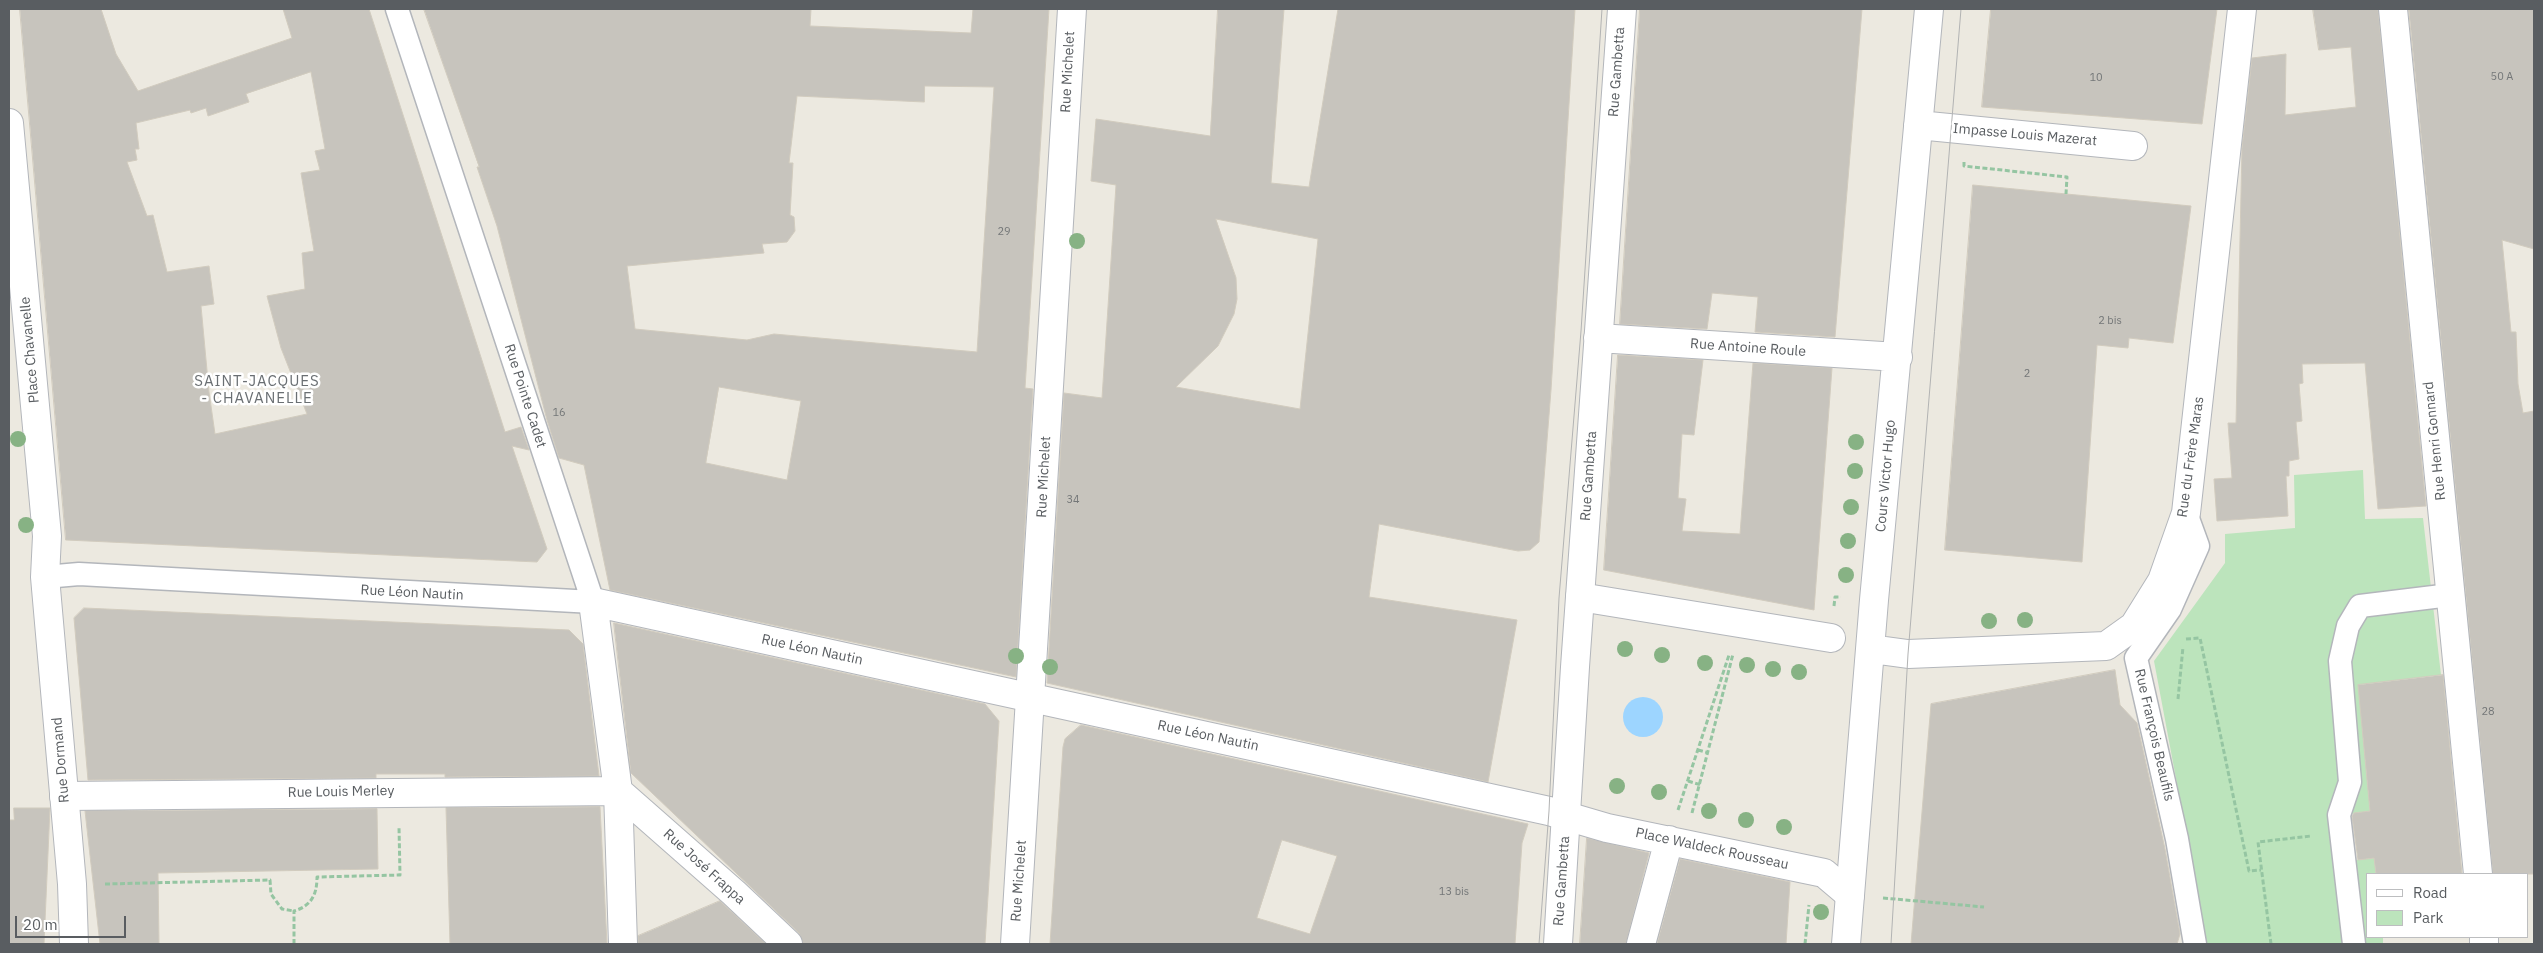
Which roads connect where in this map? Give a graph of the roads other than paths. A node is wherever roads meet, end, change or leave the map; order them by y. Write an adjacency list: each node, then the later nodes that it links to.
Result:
1 (397, 9): 16 (lane, Rue Pointe Cadet)
2 (1072, 9): 19 (street, Rue Michelet)
3 (1622, 9): 10 (street, Rue Gambetta)
4 (1929, 9): 8 (street, Cours Victor Hugo)
5 (2242, 9): 12 (street, Rue du Frère Maras)
6 (2393, 9): 14 (street, Rue Henri Gonnard)
7 (9, 123): 13 (street, Place Chavanelle)
8 (1918, 125): 9 (street, Impasse Louis Mazerat); 11 (street, Cours Victor Hugo)
9 (2132, 146)
10 (1598, 338): 11 (street, Rue Antoine Roule); 15 (street, Rue Gambetta)
11 (1898, 357): 18 (street, Cours Victor Hugo)
12 (2186, 513): 18 (street, Rue du Frère Maras); 33 (lane, Rue François Beaufils)
13 (45, 577): 16 (lane, Rue Léon Nautin); 21 (street, Rue Dormand)
14 (2450, 595): 24 (street, Rue Henri Gonnard); 34 (lane)
15 (1580, 597): 17 (street); 22 (street, Rue Gambetta)
16 (593, 602): 19 (street, Rue Léon Nautin); 20 (street, Rue Pointe Cadet)
17 (1831, 638)
18 (1870, 650): 25 (street, Cours Victor Hugo)
19 (1031, 697): 22 (street, Rue Léon Nautin); 29 (street, Rue Michelet)
20 (618, 791): 21 (street, Rue Louis Merley); 27 (street, Rue Pointe Cadet); 28 (street, Rue José Frappa)
21 (64, 796): 26 (street, Rue Dormand)
22 (1567, 817): 23 (street, Place Waldeck Rousseau); 30 (street, Rue Gambetta)
23 (1669, 840): 25 (street, Place Waldeck Rousseau); 31 (street)
24 (2478, 873)
25 (1850, 895): 32 (street, Cours Victor Hugo)
26 (74, 944)
27 (623, 944)
28 (788, 944)
29 (1015, 944)
30 (1558, 944)
31 (1640, 944)
32 (1846, 944)
33 (2195, 944)
34 (2354, 944)

